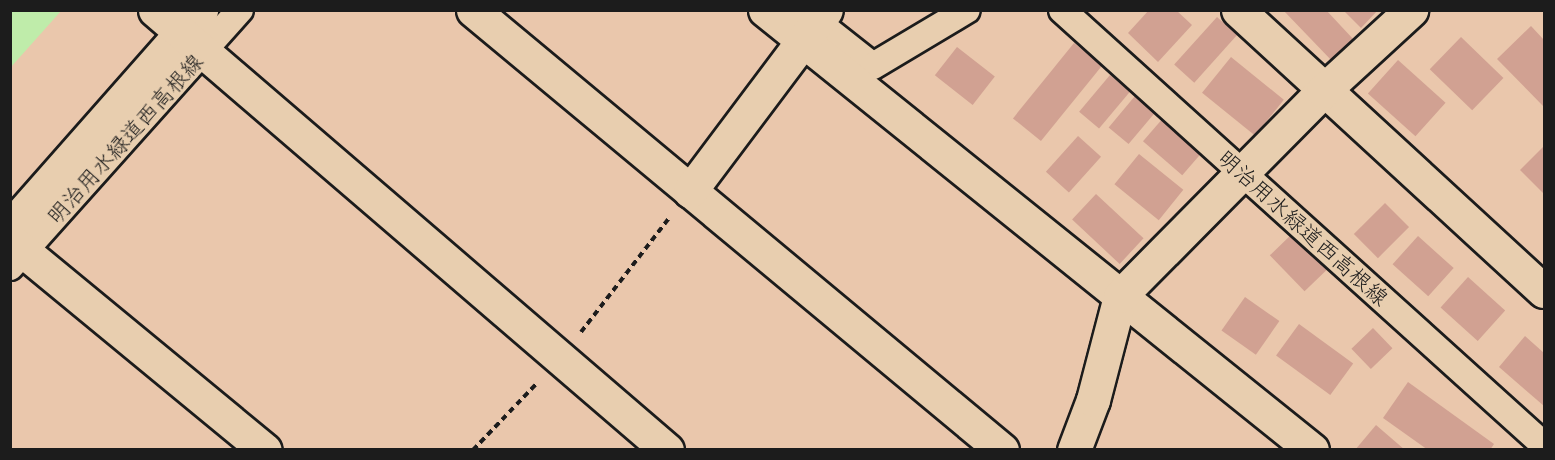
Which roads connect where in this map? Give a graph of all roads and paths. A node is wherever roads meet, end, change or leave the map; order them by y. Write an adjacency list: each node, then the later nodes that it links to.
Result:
1 (155, 10): 10 (street)
2 (240, 10): 10 (street, 明治用水緑道西高根線)
3 (473, 10): 13 (street)
4 (765, 10): 9 (street)
5 (967, 10): 9 (street)
6 (1062, 10): 12 (street, 明治用水緑道西高根線)
7 (1238, 10): 11 (street)
8 (1411, 10): 11 (street)
9 (812, 21): 13 (street); 16 (street)
10 (195, 32): 14 (street); 17 (street)
11 (1323, 91): 12 (street); 15 (street)
12 (1241, 173): 16 (street); 18 (street, 明治用水緑道西高根線)
13 (690, 190): 17 (path); 22 (street)
14 (14, 247): 19 (street)
15 (1545, 291)
16 (1120, 296): 23 (street); 24 (street)
17 (561, 359): 20 (path); 21 (street)
18 (1545, 445)
19 (265, 450)
20 (473, 450)
21 (667, 450)
22 (1002, 450)
23 (1074, 450)
24 (1312, 450)

